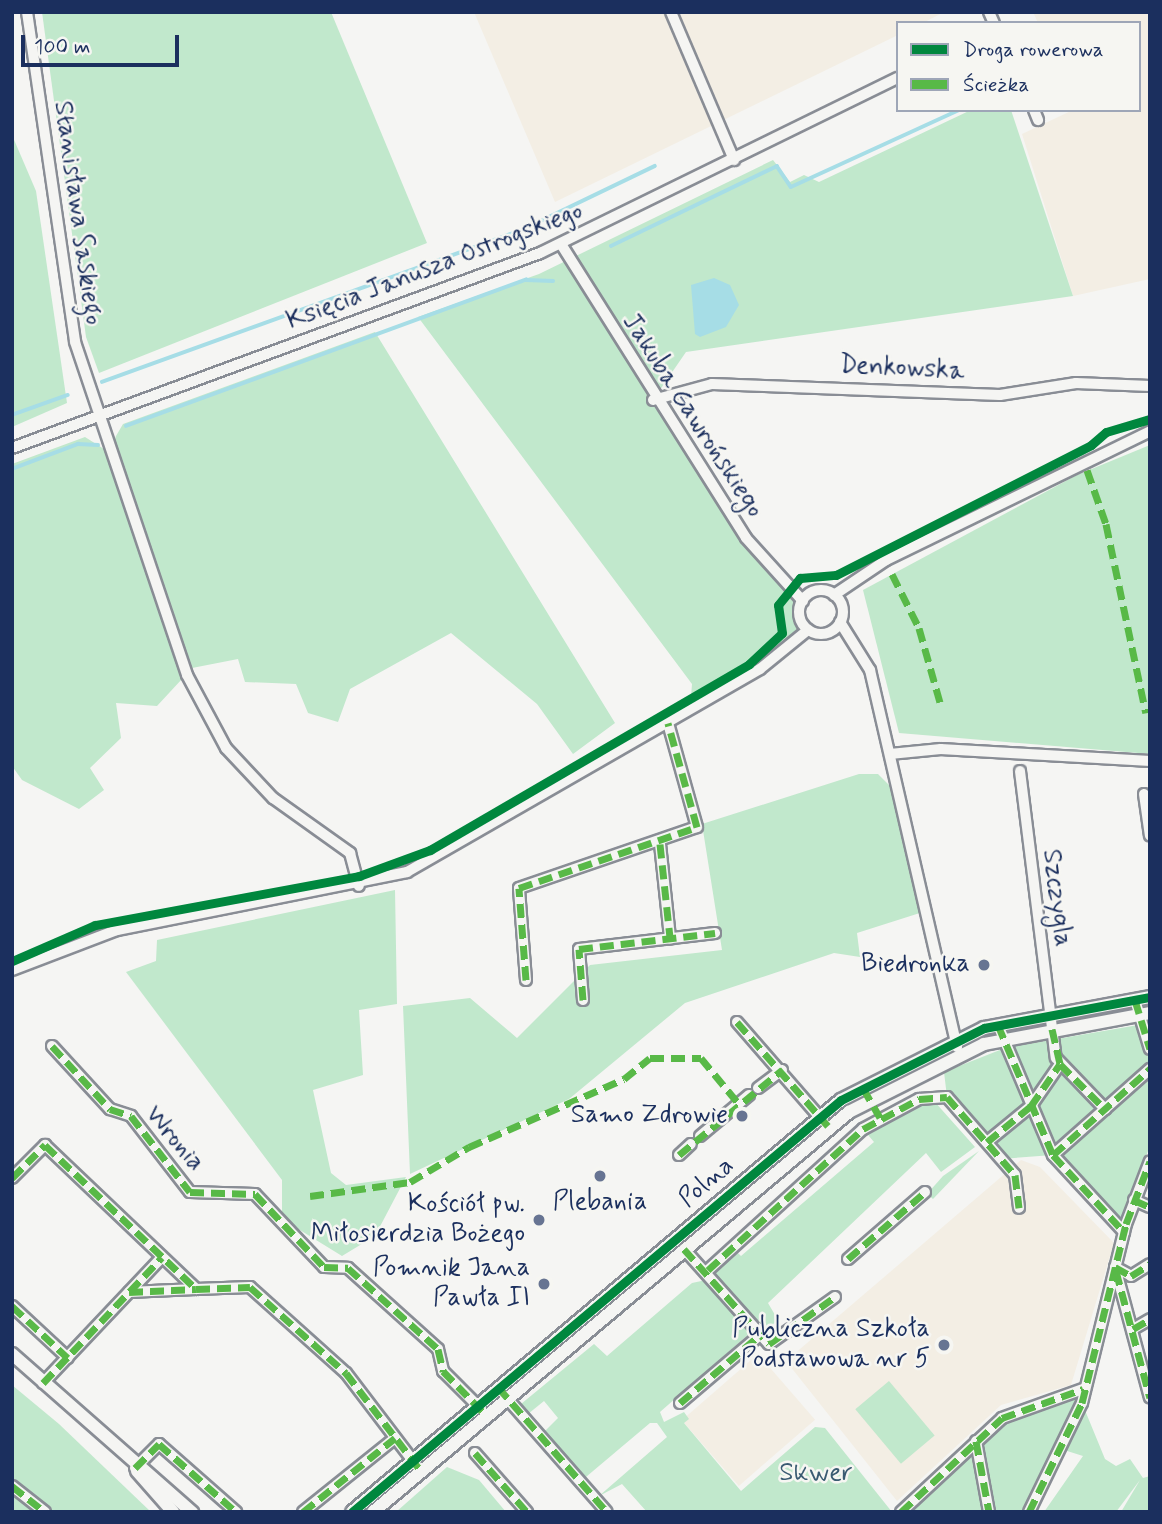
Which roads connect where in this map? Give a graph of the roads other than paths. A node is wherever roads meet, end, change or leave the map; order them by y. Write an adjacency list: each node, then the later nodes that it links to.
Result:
1 (27, 12): 8 (street, Stanisława Saskiego)
2 (671, 12): 4 (street)
3 (896, 79): 4 (street, Księcia Janusza Ostrogskiego)
4 (734, 160): 5 (street, Księcia Janusza Ostrogskiego)
5 (561, 244): 7 (street, Jakuba Gawrońskiego); 8 (street, Księcia Janusza Ostrogskiego)
6 (1150, 386): 7 (street, Denkowska)
7 (653, 400): 12 (street, Jakuba Gawrońskiego)
8 (100, 416): 10 (street, Księcia Janusza Ostrogskiego); 22 (street, Stanisława Saskiego)
9 (1150, 431): 11 (street)
10 (12, 448)
11 (834, 595): 12 (street); 13 (street)
12 (803, 601): 14 (street)
13 (840, 622): 14 (street); 16 (street)
14 (808, 630): 15 (street)
15 (668, 723): 21 (street); 22 (street)
16 (890, 754): 17 (street); 36 (street)
17 (1150, 761)
18 (1020, 771): 30 (street, Szczygla)
19 (1144, 794): 20 (street)
20 (1150, 836)
21 (660, 844): 24 (street); 26 (street)
22 (359, 886): 25 (street)
23 (715, 933): 24 (street)
24 (670, 938): 28 (street)
25 (12, 970)
26 (526, 980)
27 (1150, 997): 29 (street, Polna)
28 (583, 1000)
29 (1135, 1000): 30 (street, Polna); 31 (street)
30 (1050, 1013): 33 (street, Polna); 34 (street, Szczygla)
31 (1143, 1014): 34 (street, Polna); 38 (street)
32 (737, 1022): 43 (street)
33 (998, 1025): 35 (street); 36 (street, Polna)
34 (1052, 1029): 35 (street, Polna); 41 (street, Szczygla)
35 (1002, 1039): 39 (street, Polna); 49 (street)
36 (955, 1041): 39 (street); 40 (street, Polna)
37 (52, 1046): 87 (street, Wronia)
38 (1150, 1049)
39 (960, 1054): 44 (street, Polna)
40 (909, 1063): 44 (street); 46 (street, Polna)
41 (1060, 1064): 49 (street); 50 (street)
42 (1150, 1069): 50 (street)
43 (782, 1070): 45 (street); 51 (street)
44 (917, 1075): 48 (street, Polna)
45 (758, 1088)
46 (863, 1088): 48 (street); 51 (street, Polna)
47 (749, 1095): 54 (street)
48 (870, 1100): 52 (street); 53 (street, Polna)
49 (1031, 1106): 55 (street); 58 (street)
50 (1105, 1109): 58 (street)
51 (819, 1115): 53 (street); 82 (street, Polna)
52 (880, 1117): 55 (street); 71 (street)
53 (828, 1126): 66 (street, Polna)
54 (701, 1136)
55 (987, 1142): 64 (street)
56 (691, 1144): 57 (street)
57 (679, 1155)
58 (1053, 1155): 65 (street)
59 (1150, 1161): 62 (street)
60 (12, 1178): 67 (street)
61 (925, 1192): 68 (street)
62 (1134, 1200): 63 (street); 65 (street)
63 (1150, 1207)
64 (1018, 1208)
65 (1124, 1232): 70 (street)
66 (684, 1249): 71 (street); 84 (street, Polna)
67 (162, 1256): 72 (street); 73 (street)
68 (848, 1259)
69 (1150, 1264): 70 (street)
70 (1115, 1267): 77 (street); 83 (street)
71 (708, 1270): 78 (street)
72 (196, 1289): 73 (street); 88 (street)
73 (129, 1292): 80 (street)
74 (835, 1297): 78 (street)
75 (12, 1306): 80 (street)
76 (1150, 1319): 77 (street)
77 (1133, 1329): 85 (street)
78 (760, 1335): 86 (street)
79 (12, 1354): 81 (street)
80 (68, 1358): 81 (street)
81 (43, 1383): 92 (street)
82 (498, 1387): 84 (street); 87 (street, Polna)
83 (1083, 1389): 89 (street); 106 (street)
84 (507, 1398): 87 (street, Polna); 103 (street)
85 (1150, 1398)
86 (680, 1403)
87 (482, 1410): 91 (street, Polna); 93 (street, Polna)
88 (396, 1438): 91 (street); 99 (street)
89 (976, 1441): 104 (street); 105 (street)
90 (475, 1453): 102 (street)
91 (412, 1460): 93 (street); 100 (street, Polna)
92 (135, 1468): 96 (street); 97 (street); 98 (street)
93 (421, 1471): 101 (street, Polna)
94 (12, 1486): 95 (street)
95 (45, 1512)
96 (173, 1512)
97 (192, 1512)
98 (236, 1512)
99 (303, 1512)
100 (352, 1512)
101 (373, 1512)
102 (527, 1512)
103 (607, 1512)
104 (902, 1512)
105 (989, 1512)
106 (1028, 1512)

